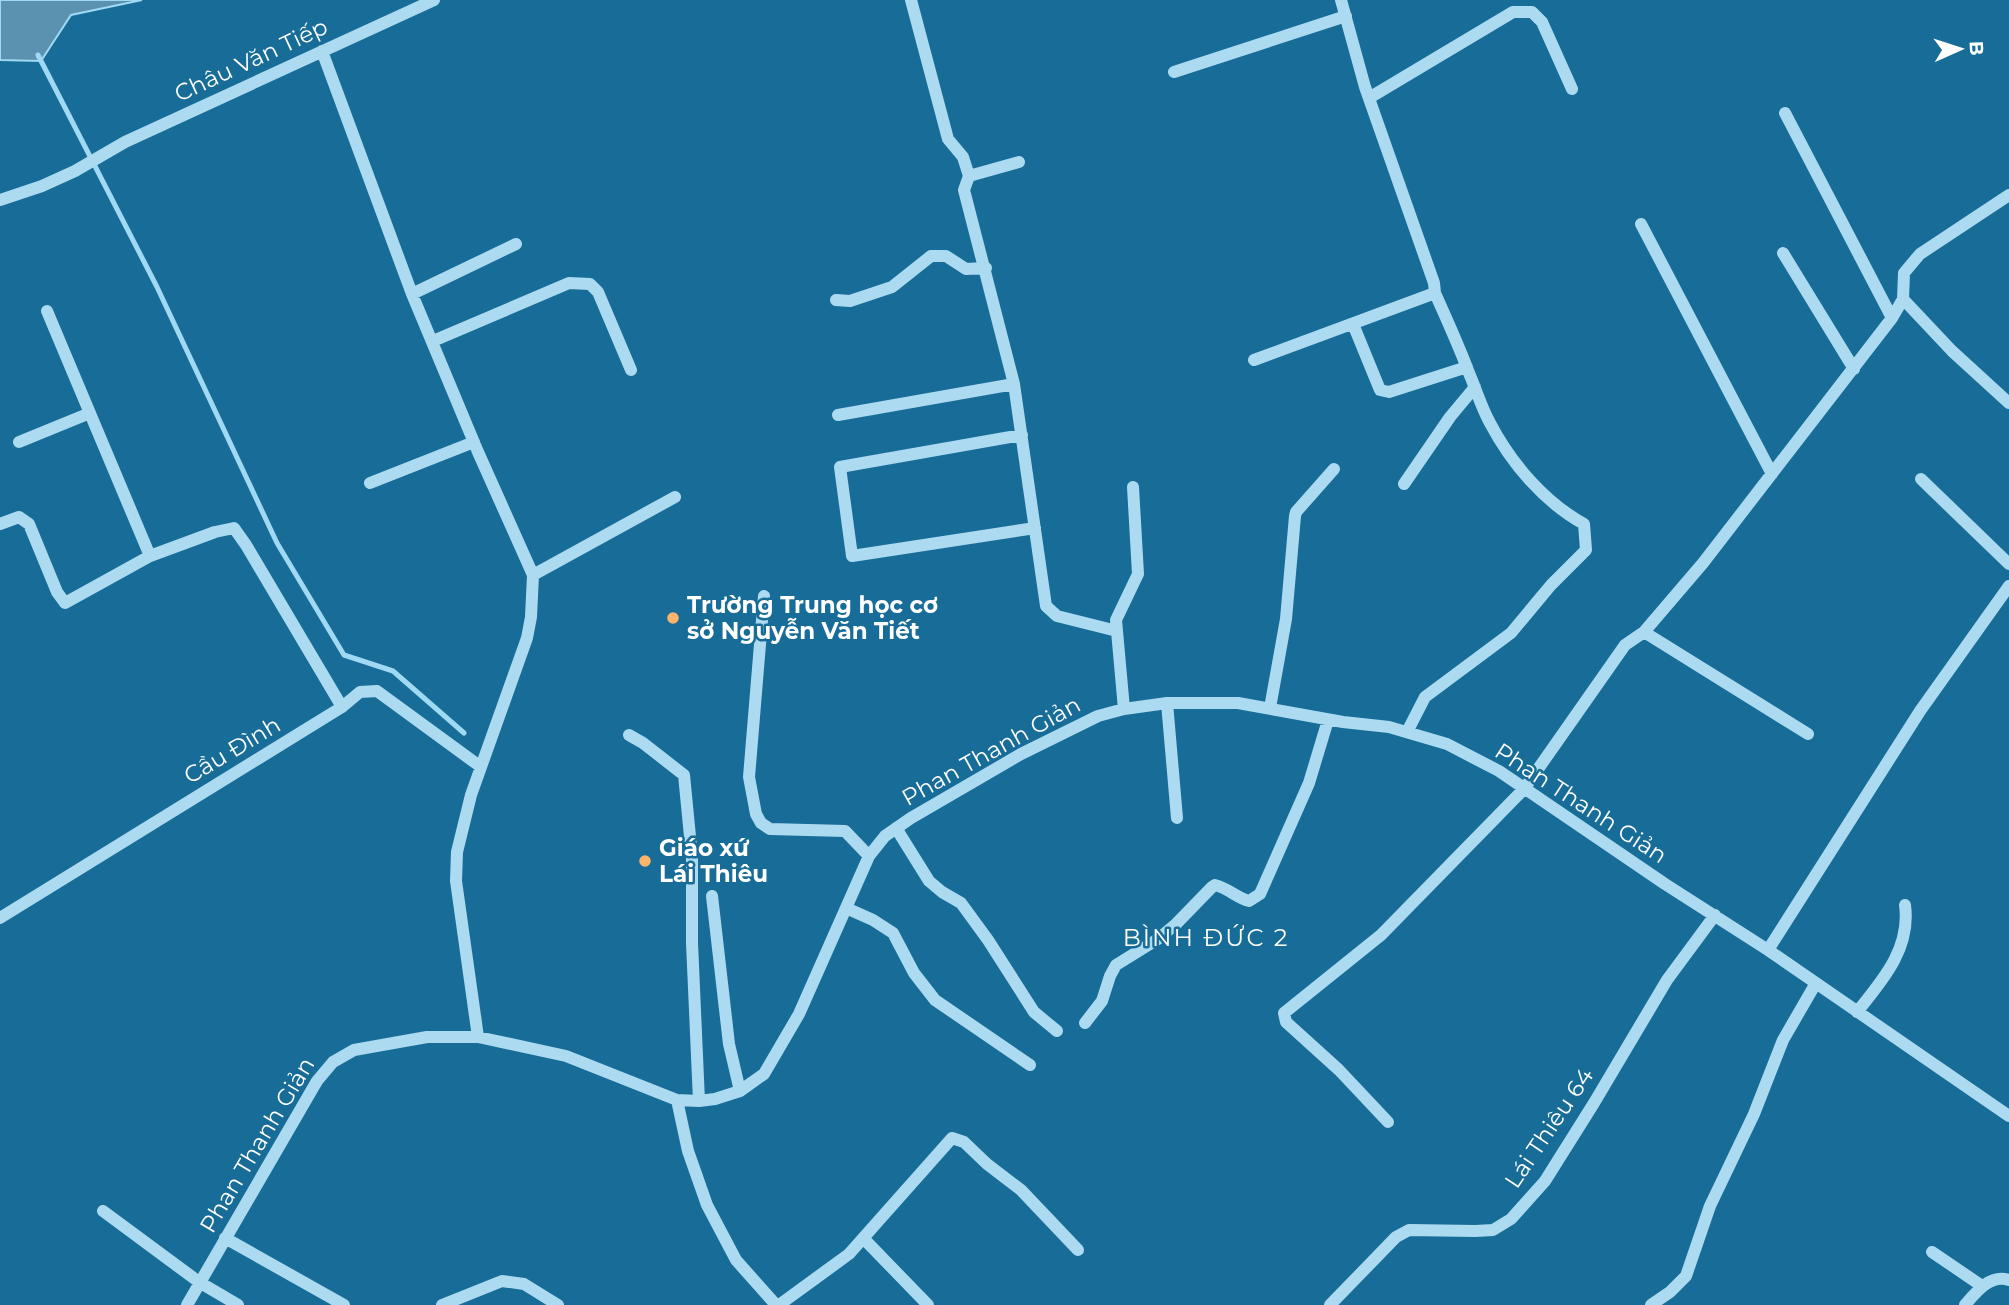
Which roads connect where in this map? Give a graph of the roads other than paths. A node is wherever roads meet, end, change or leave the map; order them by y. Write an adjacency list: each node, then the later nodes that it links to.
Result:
1 (434, 0): 5 (street, Châu Văn Tiếp)
2 (911, 0): 11 (street)
3 (1341, 0): 4 (street)
4 (1346, 16): 6 (street); 8 (street)
5 (322, 51): 13 (street, Châu Văn Tiếp); 19 (street)
6 (1174, 72)
7 (1572, 89): 8 (street)
8 (1369, 98): 18 (street)
9 (1785, 113): 23 (street)
10 (1019, 162): 11 (street)
11 (969, 176): 17 (street)
12 (2009, 195): 20 (street)
13 (0, 200)
14 (1641, 224): 39 (street)
15 (516, 244): 19 (street)
16 (1783, 253): 28 (street)
17 (986, 268): 21 (street); 30 (street)
18 (1435, 293): 24 (street); 27 (street)
19 (412, 294): 25 (street)
20 (1903, 299): 23 (street); 32 (street)
21 (836, 300)
22 (47, 311): 33 (street)
23 (1892, 318): 28 (street)
24 (1353, 324): 26 (street); 27 (street)
25 (433, 341): 29 (street); 37 (street)
26 (1254, 360)
27 (1467, 367): 31 (street)
28 (1854, 369): 39 (street)
29 (631, 370)
30 (1014, 384): 34 (street); 35 (street)
31 (1475, 387): 42 (street); 59 (street)
32 (2009, 403)
33 (90, 413): 36 (street); 47 (street)
34 (838, 415)
35 (1022, 435): 46 (street); 46 (street)
36 (19, 442)
37 (474, 442): 41 (street); 49 (street)
38 (1334, 469): 56 (street)
39 (1772, 474): 53 (street)
40 (1921, 479): 48 (street)
41 (370, 484)
42 (1404, 484)
43 (1133, 487): 52 (street)
44 (675, 497): 49 (street)
45 (0, 524): 47 (street)
46 (1035, 528): 52 (street)
47 (150, 556): 55 (street)
48 (2009, 564)
49 (533, 575): 62 (street)
50 (2009, 586): 72 (street)
51 (764, 596): 66 (street)
52 (1117, 631): 57 (street)
53 (1644, 632): 60 (street); 63 (street)
54 (1167, 703): 56 (street, Phan Thanh Giản); 57 (street, Phan Thanh Giản); 64 (street)
55 (342, 707): 62 (street, Cầu Đình); 71 (street, Cầu Đình)
56 (1270, 708): 58 (street, Phan Thanh Giản)
57 (1124, 709): 65 (street, Phan Thanh Giản)
58 (1328, 720): 59 (street, Phan Thanh Giản); 75 (street)
59 (1407, 733): 63 (street, Phan Thanh Giản)
60 (1808, 734)
61 (629, 735): 81 (street)
62 (481, 767): 77 (street)
63 (1524, 789): 70 (street, Phan Thanh Giản); 83 (street)
64 (1177, 818)
65 (896, 828): 66 (street, Phan Thanh Giản); 76 (street)
66 (869, 856): 69 (street, Phan Thanh Giản)
67 (712, 896): 79 (street)
68 (1905, 905): 74 (street)
69 (846, 908): 78 (street); 79 (street, Phan Thanh Giản)
70 (1715, 915): 72 (street, Phan Thanh Giản); 100 (street, Lái Thiêu 64)
71 (0, 918)
72 (1768, 950): 73 (street, Phan Thanh Giản)
73 (1816, 983): 74 (street, Phan Thanh Giản); 92 (street)
74 (1857, 1012): 82 (street, Phan Thanh Giản)
75 (1085, 1023)
76 (1057, 1031)
77 (478, 1037): 80 (street, Phan Thanh Giản); 85 (street, Phan Thanh Giản)
78 (1030, 1065)
79 (740, 1091): 81 (street, Phan Thanh Giản)
80 (677, 1100): 81 (street, Phan Thanh Giản); 98 (street)
81 (699, 1101)
82 (2009, 1116)
83 (1388, 1122)
84 (103, 1211): 90 (street)
85 (225, 1238): 90 (street, Phan Thanh Giản); 95 (street)
86 (864, 1239): 87 (street); 98 (street); 99 (street)
87 (1079, 1250)
88 (1932, 1252): 91 (street)
89 (2009, 1280): 91 (street)
90 (199, 1282): 93 (street, Phan Thanh Giản); 94 (street)
91 (1982, 1286): 101 (street)
92 (1658, 1303)
93 (187, 1305)
94 (238, 1305)
95 (344, 1305)
96 (442, 1305): 97 (street)
97 (558, 1305)
98 (777, 1305)
99 (928, 1305)
100 (1330, 1305)
101 (1965, 1305)

